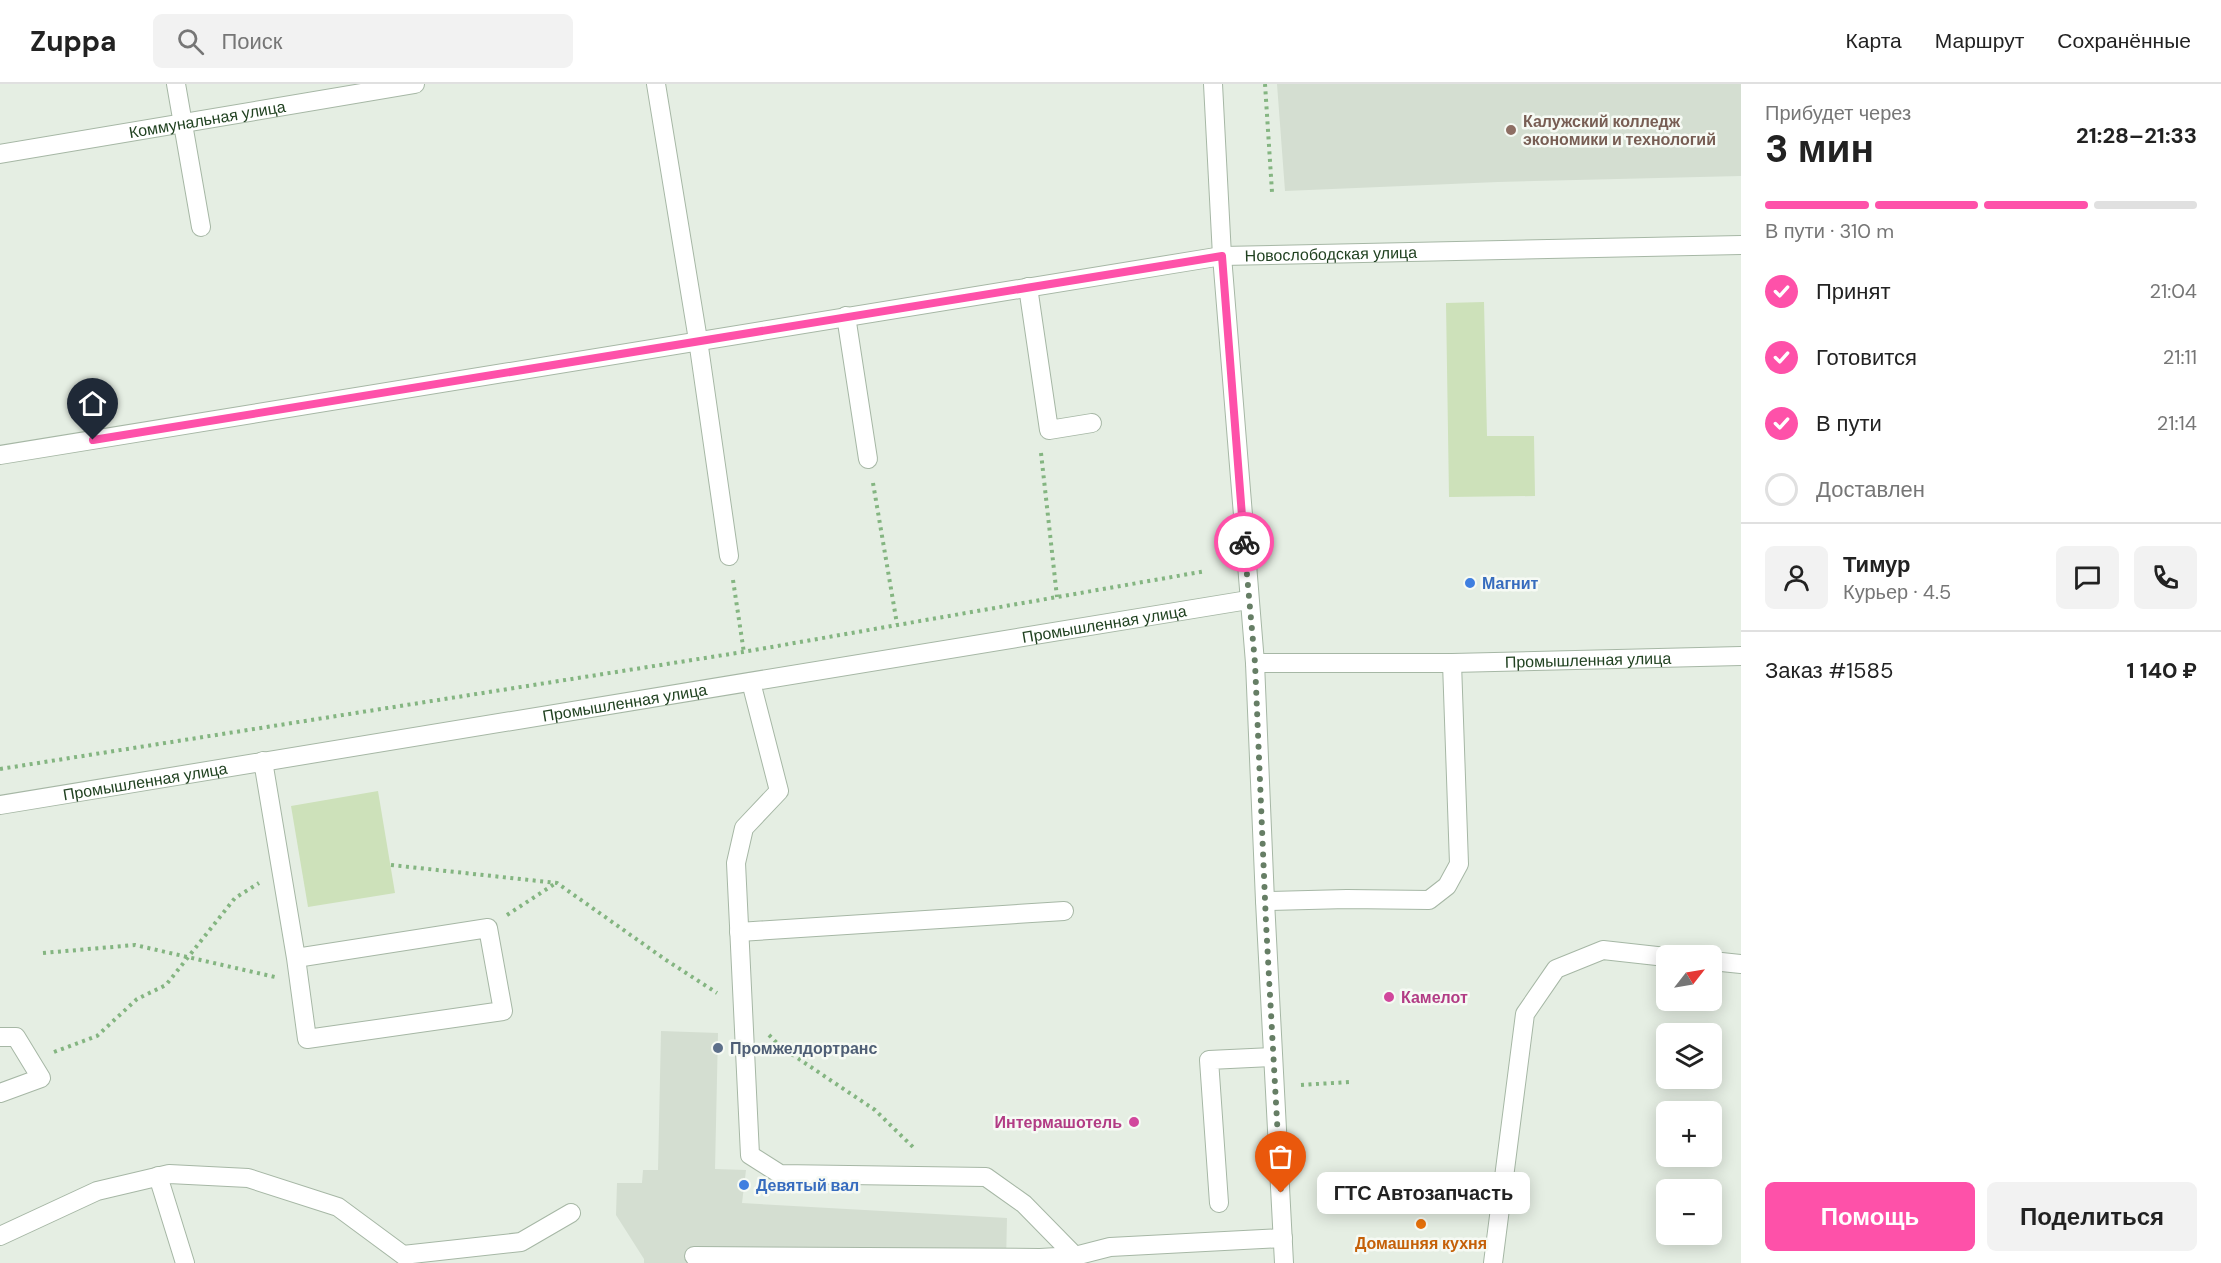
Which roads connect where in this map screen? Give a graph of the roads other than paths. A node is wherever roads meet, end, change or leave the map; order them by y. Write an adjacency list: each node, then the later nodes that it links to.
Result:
1 (176, 84): 5 (street)
2 (415, 84): 5 (street, Коммунальная улица)
3 (656, 84): 12 (street)
4 (1213, 84): 9 (street)
5 (183, 123): 6 (street, Коммунальная улица); 7 (street)
6 (0, 154)
7 (201, 227)
8 (1741, 245): 9 (street, Новослободская улица)
9 (1222, 256): 10 (street, Новослободская улица); 17 (street)
10 (1028, 287): 11 (street, Новослободская улица); 13 (street)
11 (846, 316): 12 (street, Новослободская улица); 15 (street)
12 (698, 340): 14 (street, Новослободская улица); 16 (street)
13 (1092, 423)
14 (0, 455)
15 (868, 459)
16 (729, 556)
17 (1248, 600): 19 (street); 21 (street, Промышленная улица)
18 (1741, 656): 20 (street, Промышленная улица)
19 (1255, 663): 20 (street, Промышленная улица); 24 (street)
20 (1452, 663): 24 (street)
21 (751, 682): 22 (street, Промышленная улица); 26 (street)
22 (263, 761): 23 (street, Промышленная улица); 28 (street)
23 (0, 805)
24 (1265, 901): 32 (street)
25 (1064, 911): 26 (street)
26 (739, 932): 39 (street)
27 (1656, 956): 43 (street)
28 (296, 958): 28 (street)
29 (1722, 962): 30 (street)
30 (1741, 964)
31 (0, 1037): 33 (street)
32 (1273, 1058): 35 (street); 38 (street)
33 (0, 1093)
34 (158, 1176): 36 (street); 37 (street); 41 (street)
35 (1219, 1203)
36 (571, 1213)
37 (0, 1236)
38 (1283, 1238): 39 (street); 42 (street)
39 (1075, 1256): 40 (street)
40 (694, 1257)
41 (185, 1263)
42 (1284, 1263)
43 (1492, 1263)

